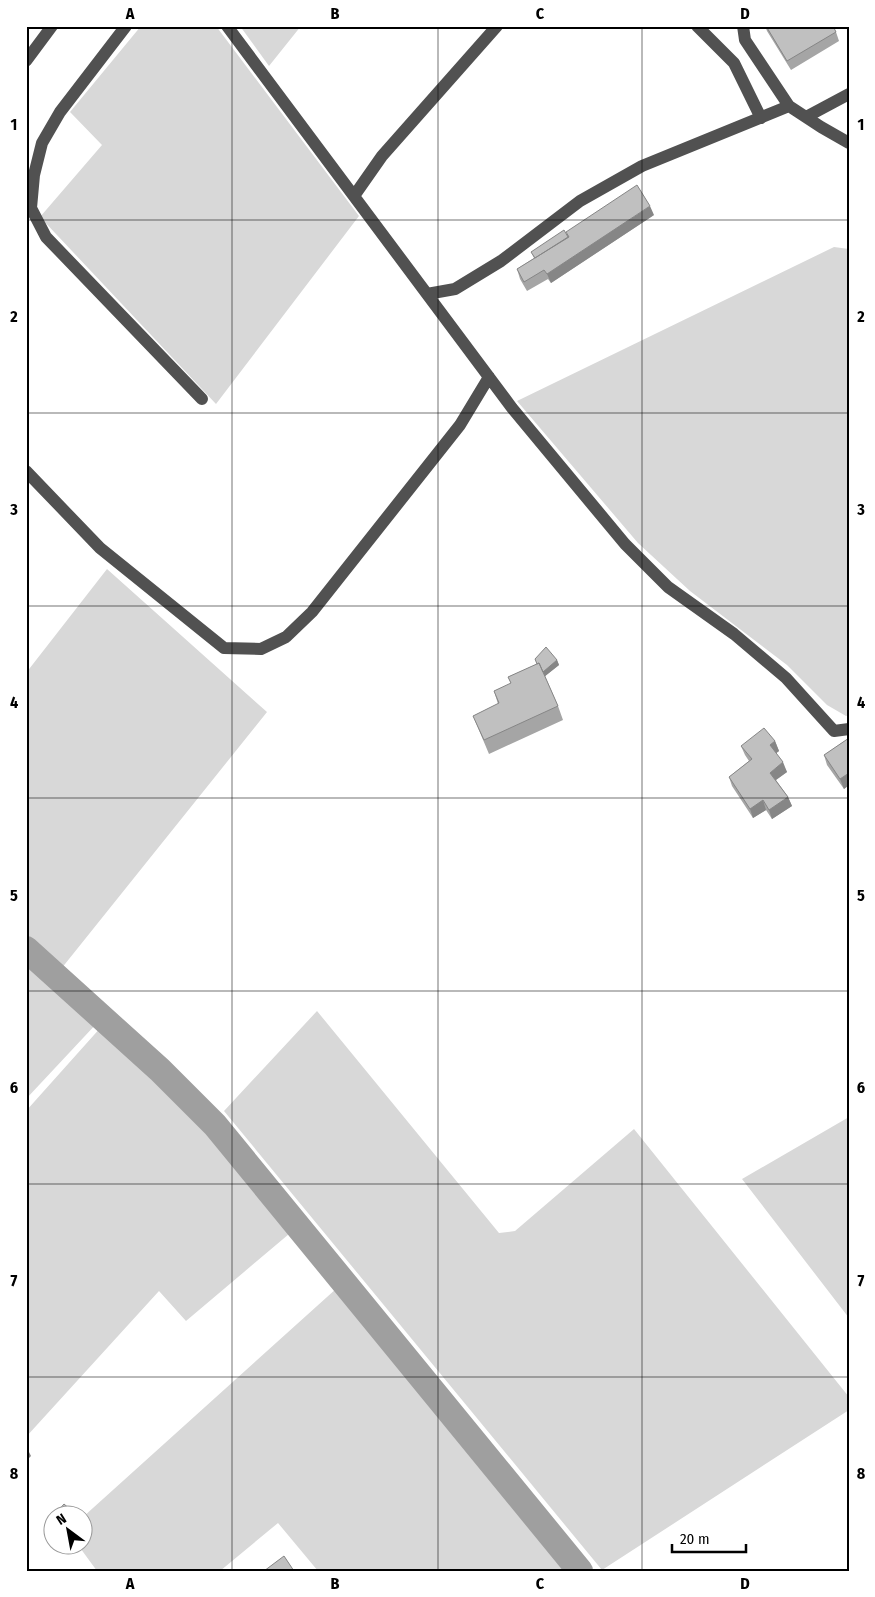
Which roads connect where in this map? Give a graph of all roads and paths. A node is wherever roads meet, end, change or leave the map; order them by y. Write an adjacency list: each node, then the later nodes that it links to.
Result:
1 (52, 26): 7 (street)
2 (126, 26): 16 (street)
3 (227, 26): 13 (street)
4 (496, 26): 13 (street)
5 (697, 26): 11 (street)
6 (743, 26): 9 (street)
7 (26, 61)
8 (849, 94): 10 (street)
9 (789, 106): 10 (street); 11 (street)
10 (806, 117): 12 (street)
11 (761, 118): 14 (street)
12 (849, 143)
13 (354, 196): 14 (street)
14 (427, 294): 15 (street)
15 (489, 377): 17 (street); 18 (street)
16 (202, 399)
17 (26, 471)
18 (849, 729)

